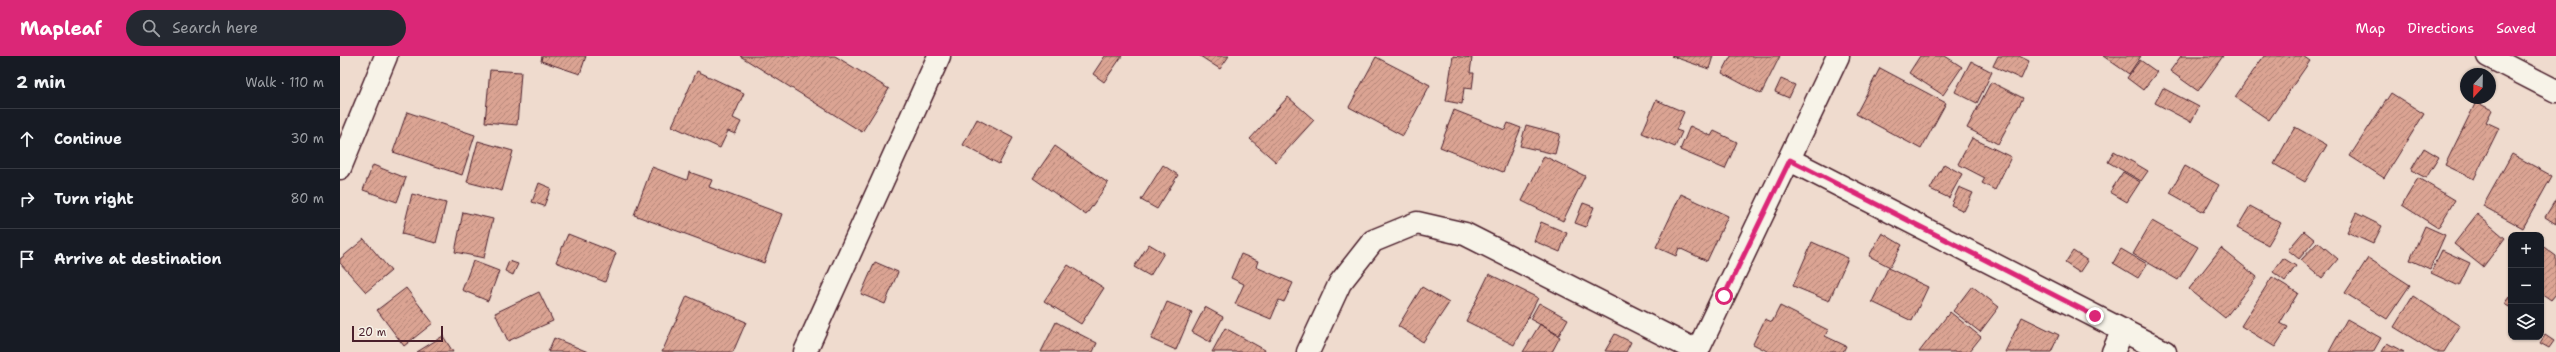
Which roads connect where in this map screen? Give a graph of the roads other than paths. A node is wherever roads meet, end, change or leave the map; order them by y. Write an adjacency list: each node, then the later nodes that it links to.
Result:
1 (386, 56): 7 (street)
2 (939, 56): 9 (street)
3 (1838, 56): 6 (street)
4 (2488, 56): 5 (street)
5 (2556, 91)
6 (1790, 160): 8 (street); 11 (street)
7 (340, 168)
8 (2123, 330): 12 (street); 13 (street)
9 (805, 352)
10 (1308, 352): 11 (street)
11 (1697, 352)
12 (2113, 352)
13 (2165, 352)

